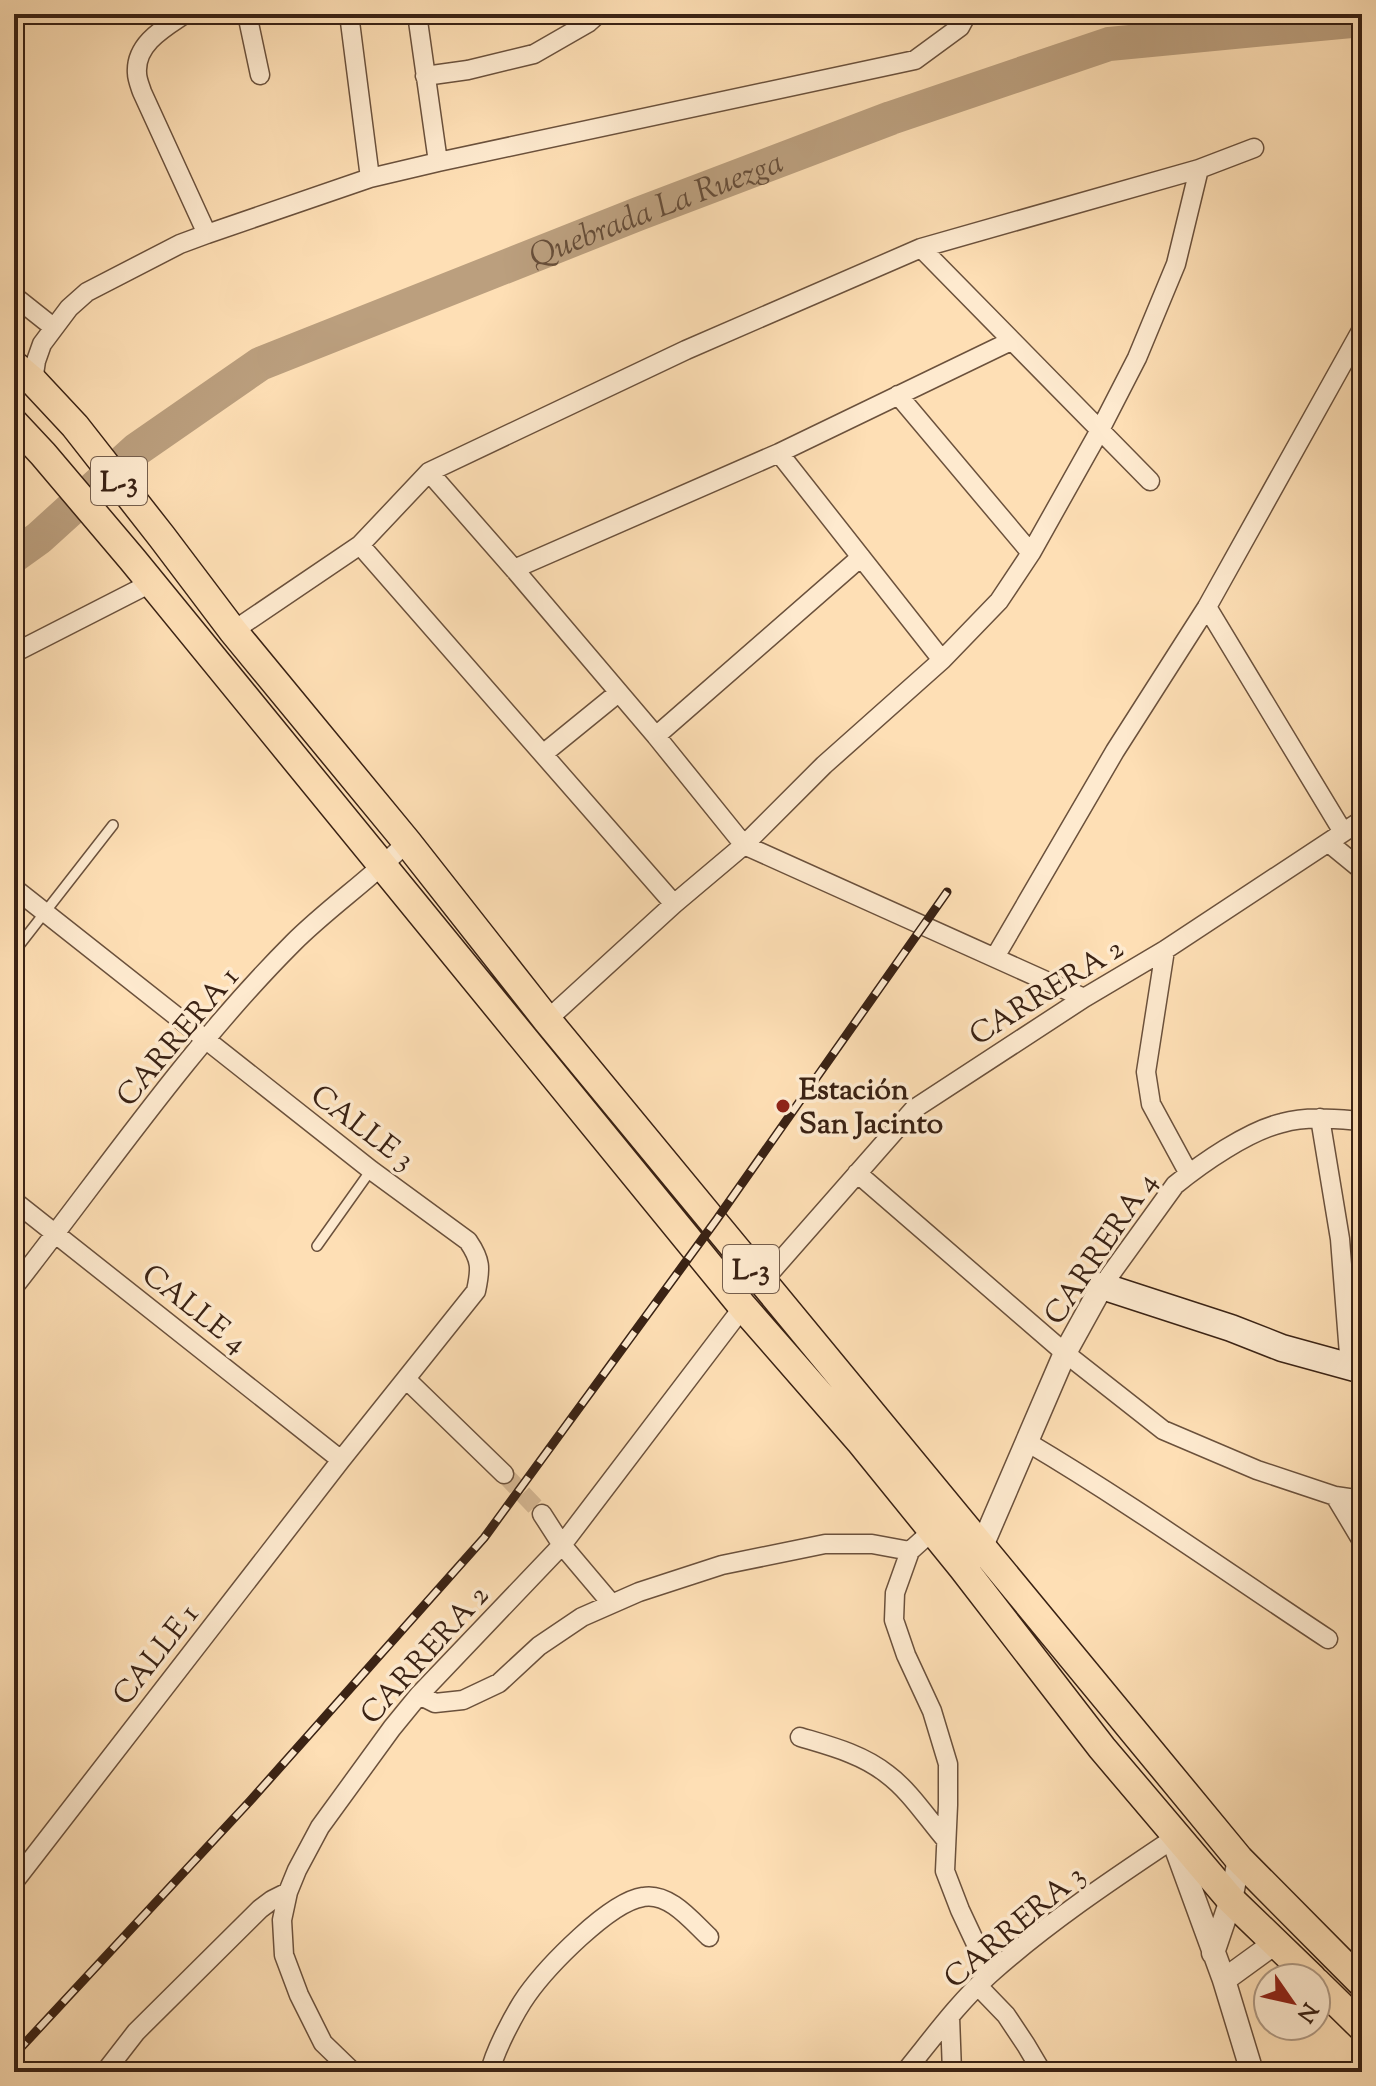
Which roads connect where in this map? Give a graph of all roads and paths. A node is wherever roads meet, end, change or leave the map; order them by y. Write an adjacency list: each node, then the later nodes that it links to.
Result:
1 (185, 14): 13 (street)
2 (247, 14): 7 (street)
3 (349, 14): 12 (street)
4 (417, 14): 8 (street)
5 (598, 14): 8 (street)
6 (967, 14): 10 (street)
7 (260, 75)
8 (425, 76): 10 (street)
9 (1254, 148): 11 (street)
10 (438, 162): 12 (street)
11 (1199, 169): 14 (street); 22 (street)
12 (370, 178): 13 (street)
13 (207, 234): 16 (street)
14 (921, 248): 18 (street); 24 (street)
15 (14, 296): 16 (street)
16 (53, 327): 19 (street)
17 (1362, 329): 31 (street)
18 (1011, 341): 20 (street); 22 (street)
19 (23, 373): 32 (main road, L-3)
20 (898, 395): 23 (street); 27 (street)
21 (15, 424): 30 (main road, L-3)
22 (1100, 430): 25 (street); 27 (street)
23 (779, 453): 28 (street); 29 (street)
24 (429, 472): 26 (street); 29 (street)
25 (1150, 481)
26 (360, 545): 32 (street); 37 (street)
27 (1031, 553): 34 (street)
28 (861, 557): 34 (street); 36 (street)
29 (514, 569): 35 (street)
30 (151, 583): 33 (street); 43 (main road, L-3)
31 (1207, 607): 40 (street); 50 (street)
32 (233, 631): 41 (main road, L-3)
33 (14, 653)
34 (942, 660): 42 (street)
35 (618, 693): 36 (street); 37 (street)
36 (656, 736): 42 (street)
37 (543, 754): 46 (street)
38 (1362, 820): 40 (street, CARRERA 2)
39 (113, 825): 47 (lane)
40 (1336, 837): 44 (street); 48 (street, CARRERA 2)
41 (407, 842): 43 (street, CARRERA 1); 52 (main road, L-3)
42 (744, 845): 46 (street); 50 (street)
43 (384, 866): 53 (street, CARRERA 1); 65 (main road, L-3)
44 (1362, 870)
45 (14, 888): 47 (street, CALLE 3)
46 (674, 904): 52 (street)
47 (45, 913): 49 (lane); 53 (street, CALLE 3)
48 (1165, 950): 51 (street, CARRERA 2); 58 (street)
49 (14, 952)
50 (995, 957): 51 (street)
51 (1084, 998): 57 (street, CARRERA 2)
52 (547, 1020): 62 (main road, L-3)
53 (204, 1040): 56 (street, CALLE 3); 60 (street, CARRERA 1)
54 (1320, 1118): 55 (street, CARRERA 4); 58 (street, CARRERA 4); 67 (street)
55 (1362, 1121)
56 (371, 1170): 61 (lane); 68 (street, CALLE 3)
57 (857, 1173): 62 (street, CARRERA 2); 66 (street)
58 (1189, 1174): 63 (street, CARRERA 4)
59 (14, 1201): 60 (street, CALLE 4)
60 (55, 1234): 64 (street, CARRERA 1); 70 (street, CALLE 4)
61 (317, 1246)
62 (762, 1282): 75 (main road, L-3)
63 (1102, 1286): 66 (street, CARRERA 4); 67 (main road)
64 (14, 1287)
65 (743, 1307): 75 (main road, L-3); 77 (street, CARRERA 2)
66 (1065, 1353): 69 (street, CARRERA 4); 72 (street)
67 (1356, 1369)
68 (406, 1379): 70 (street, CALLE 3); 71 (street)
69 (1027, 1442): 78 (street, CARRERA 4); 82 (street)
70 (341, 1460): 88 (street, CALLE 1)
71 (504, 1474)
72 (1335, 1496): 73 (street); 76 (street)
73 (1362, 1500)
74 (542, 1514): 77 (street)
75 (944, 1522): 78 (main road, L-3); 79 (street); 80 (main road, L-3)
76 (1362, 1541)
77 (562, 1545): 81 (street); 83 (street, CARRERA 2)
78 (982, 1546): 80 (street, CARRERA 4); 87 (main road, L-3)
79 (910, 1551): 81 (street); 86 (street)
80 (965, 1571): 85 (main road, L-3)
81 (611, 1603): 83 (street)
82 (1328, 1639)
83 (419, 1695): 89 (street, CARRERA 2)
84 (800, 1737): 86 (street)
85 (1170, 1832): 90 (main road, L-3); 93 (street); 95 (street, CARRERA 3)
86 (946, 1840): 95 (street)
87 (1239, 1859): 90 (street); 97 (main road, L-3)
88 (14, 1882)
89 (288, 1892): 101 (street); 102 (street, CARRERA 2)
90 (1231, 1900): 92 (main road, L-3); 93 (street)
91 (709, 1937): 103 (street)
92 (1275, 1943): 94 (main road, L-3); 96 (street)
93 (1213, 1953): 96 (street)
94 (1295, 1962)
95 (984, 1980): 99 (street, CARRERA 3); 106 (street)
96 (1224, 1980): 107 (street)
97 (1362, 1983)
98 (1332, 1998): 100 (main road)
99 (950, 2017): 104 (street, CARRERA 3); 105 (street)
100 (1362, 2027)
101 (105, 2072)
102 (353, 2072)
103 (490, 2072)
104 (905, 2072)
105 (952, 2072)
106 (1042, 2072)
107 (1252, 2072)

